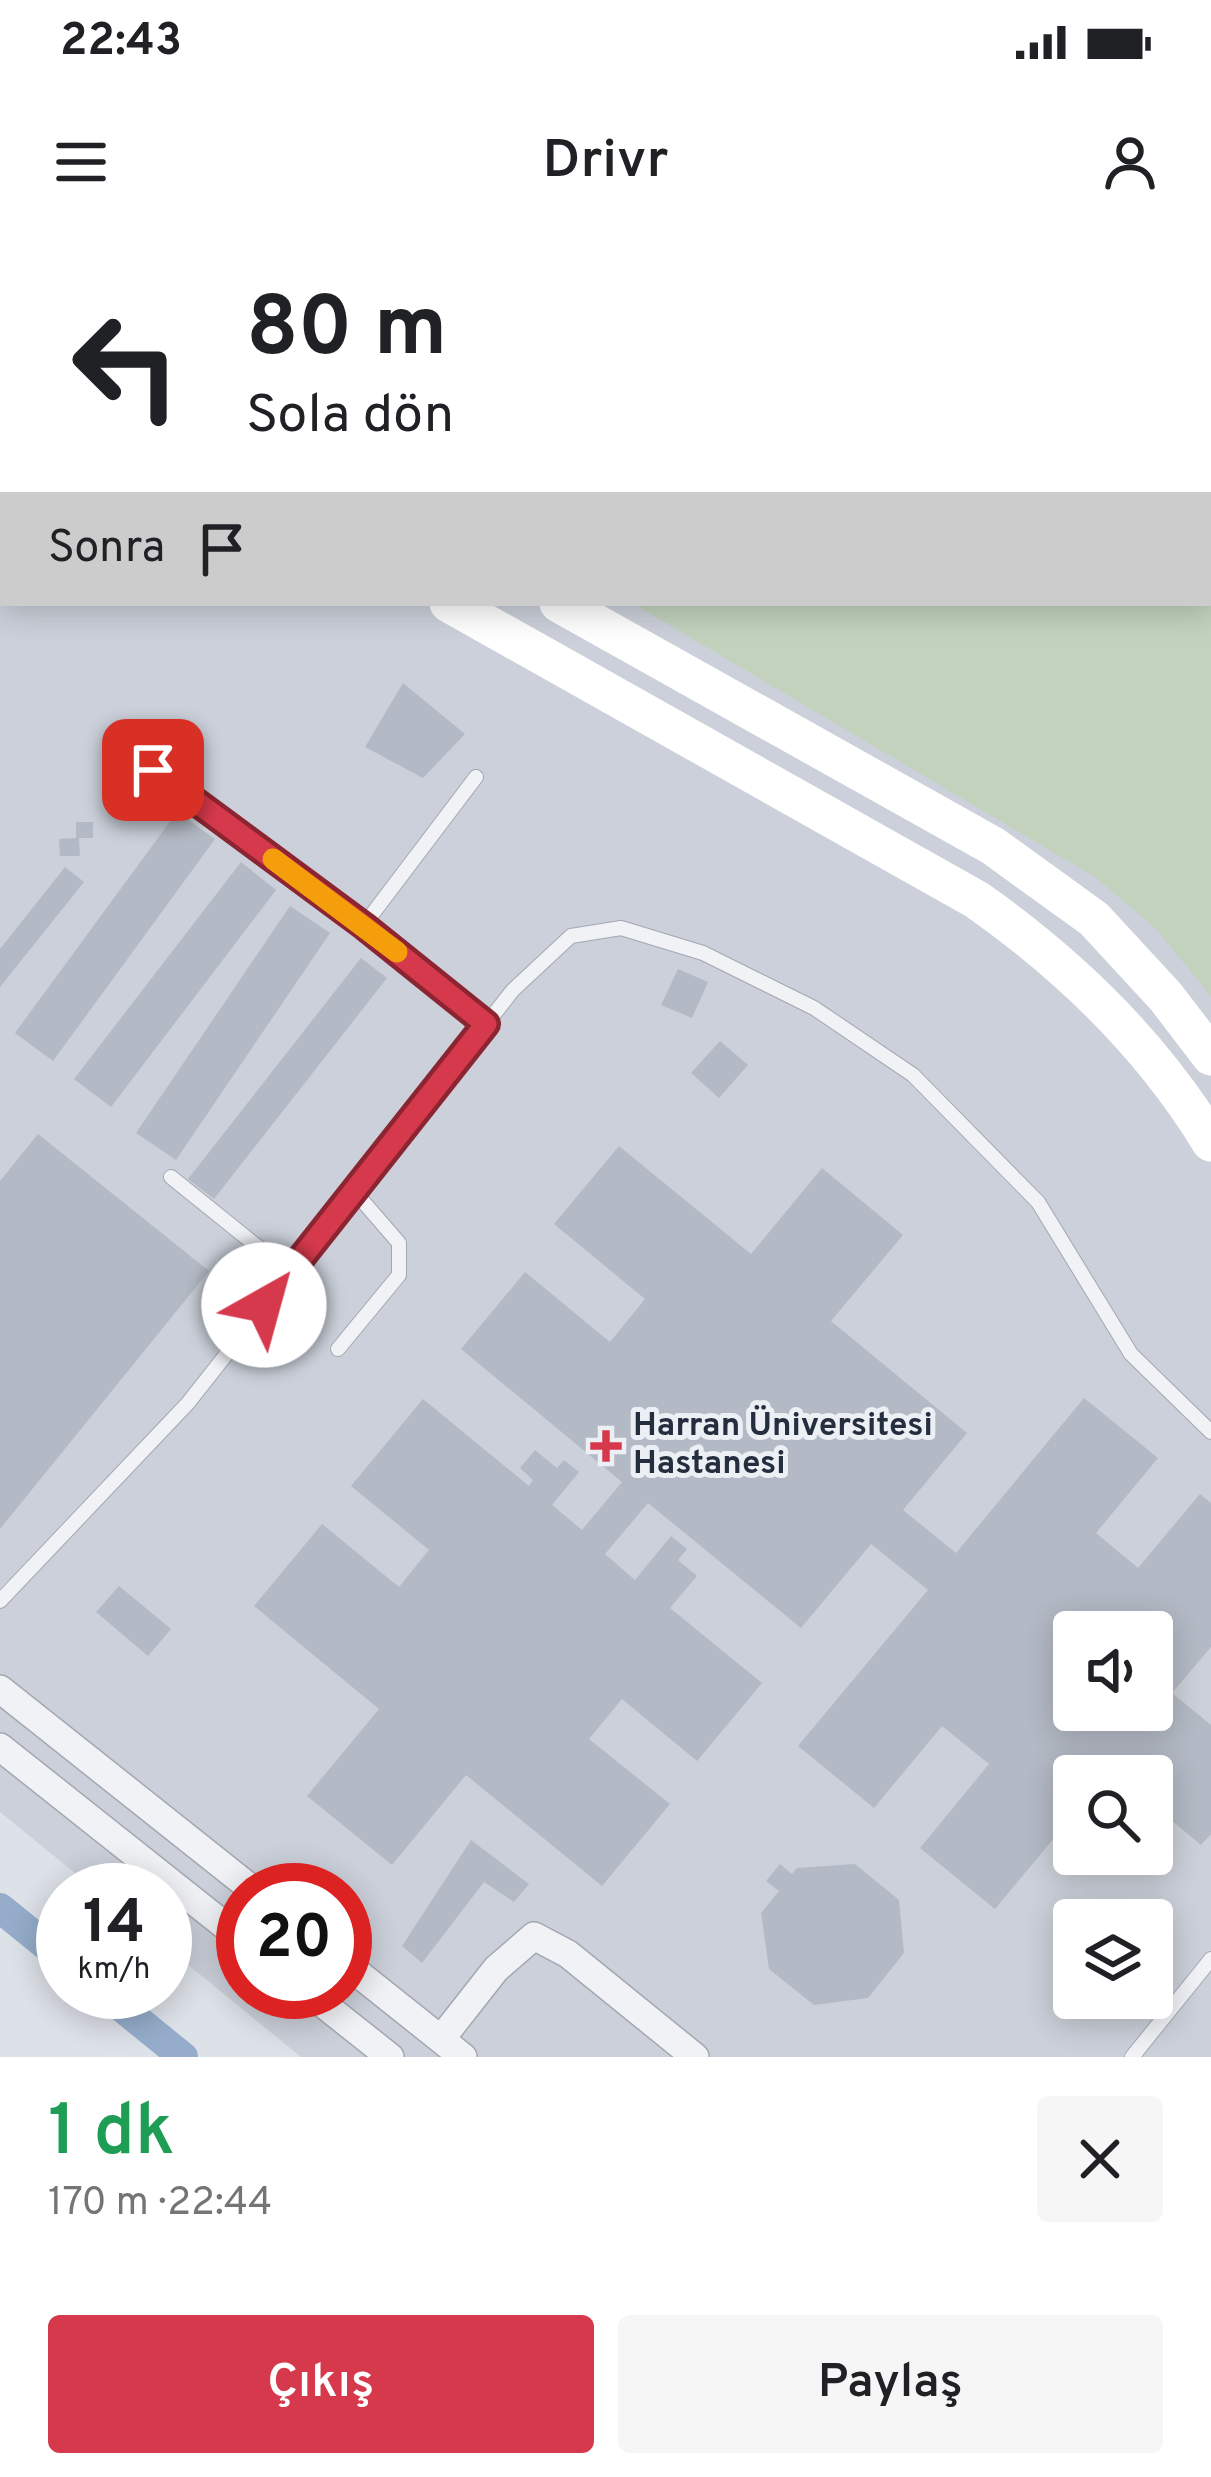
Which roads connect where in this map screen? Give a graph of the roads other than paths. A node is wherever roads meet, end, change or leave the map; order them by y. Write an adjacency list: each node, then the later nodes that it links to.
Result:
1 (454, 606): 8 (street)
2 (564, 606): 7 (street)
3 (153, 770): 5 (lane)
4 (476, 777): 5 (lane)
5 (364, 926): 6 (lane)
6 (486, 1024): 10 (lane); 13 (lane)
7 (1211, 1056)
8 (1211, 1142)
9 (171, 1177): 11 (lane)
10 (354, 1191): 11 (lane); 12 (lane)
11 (290, 1273): 14 (lane)
12 (338, 1349)
13 (1211, 1432)
14 (0, 1601)
15 (0, 1689): 17 (street)
16 (0, 1747): 18 (street)
17 (220, 1863)
18 (216, 1919)
19 (1211, 1959): 25 (lane)
20 (372, 1984): 22 (street)
21 (342, 2019): 23 (street)
22 (452, 2048): 24 (street)
23 (390, 2057)
24 (695, 2057)
25 (1132, 2057)

